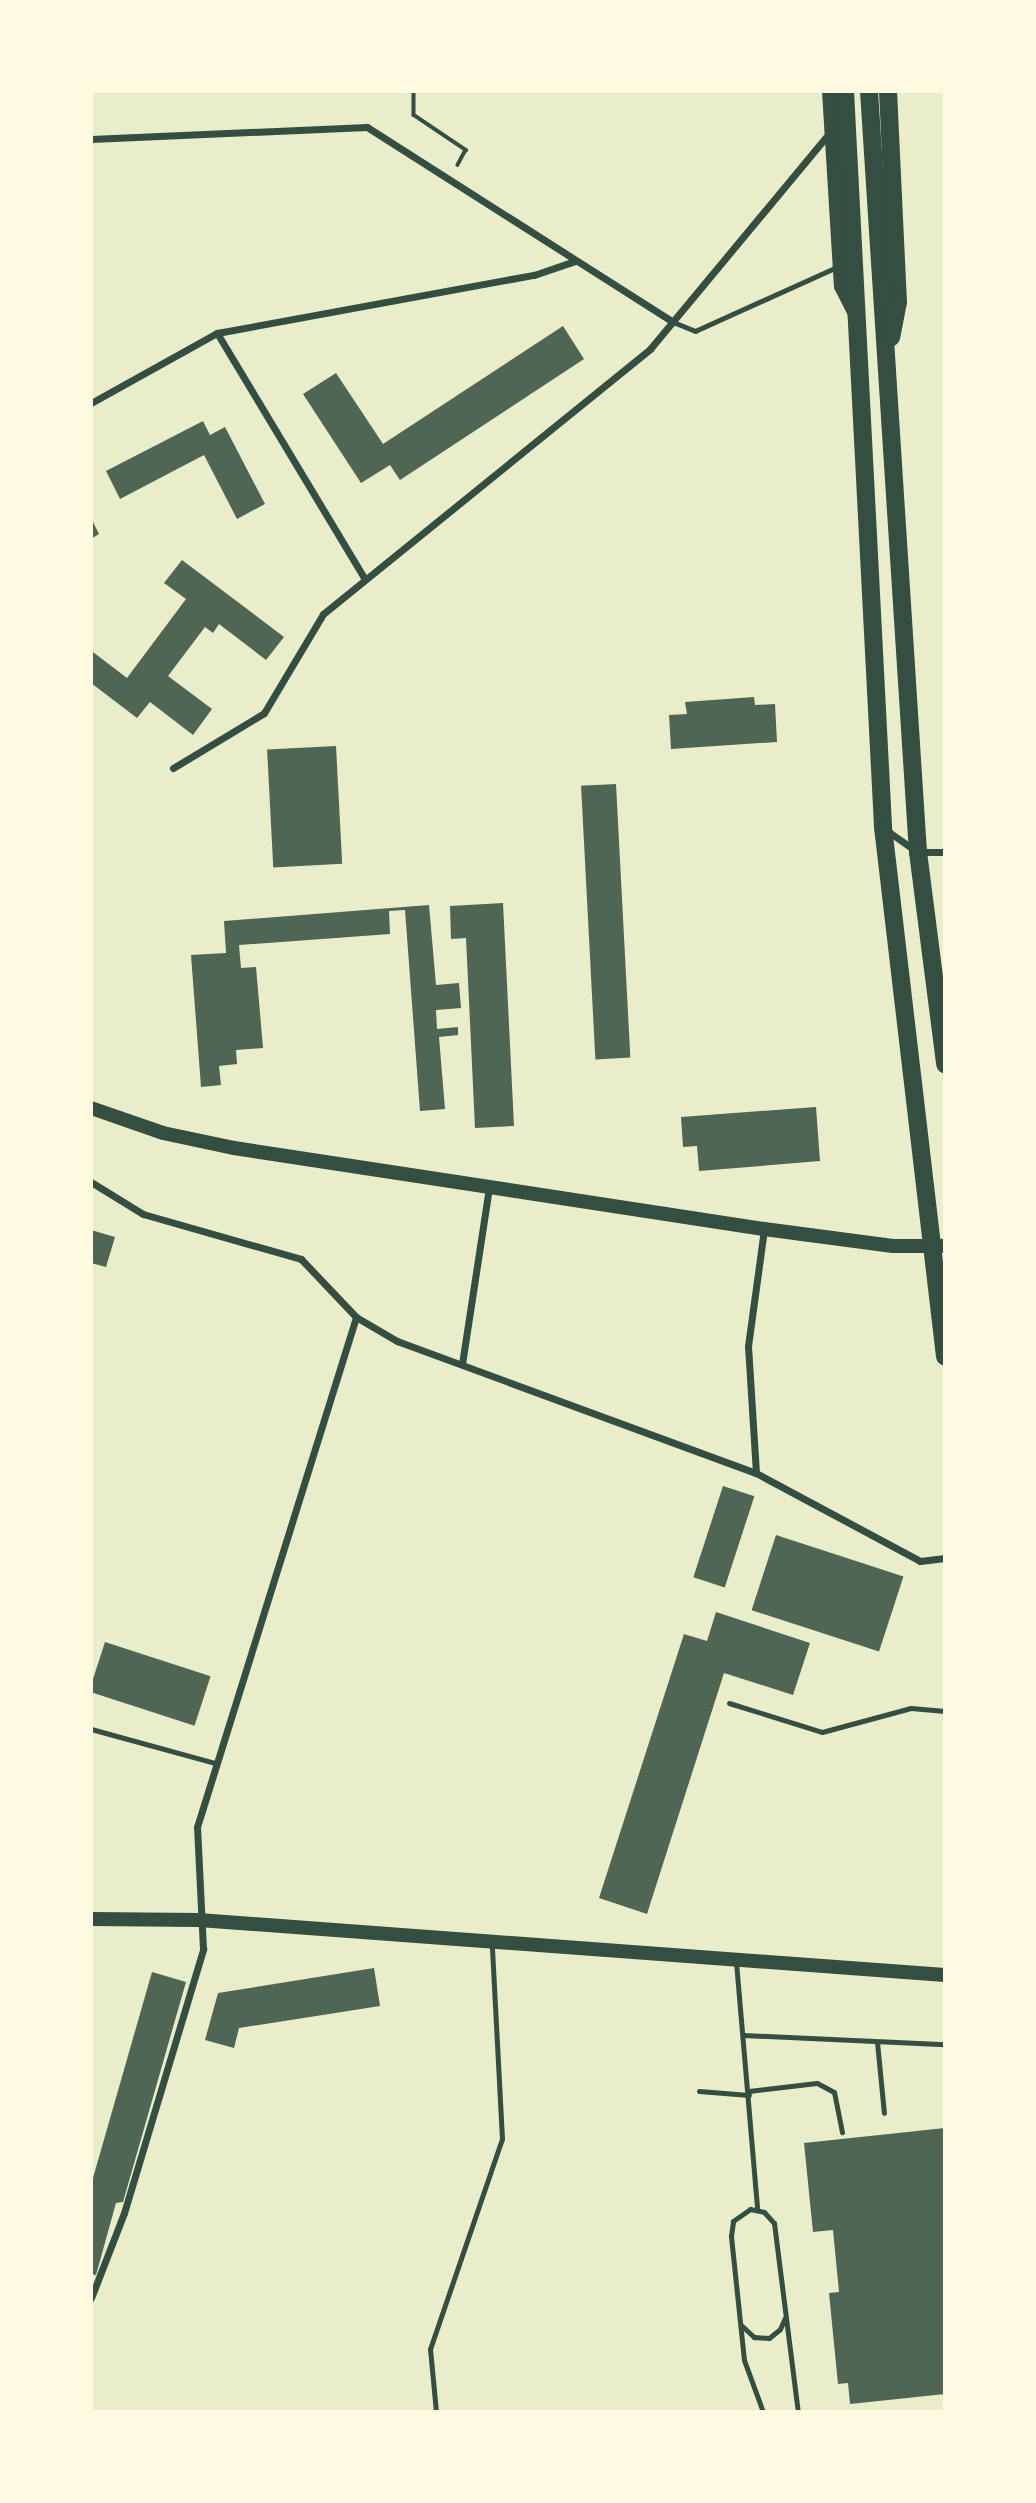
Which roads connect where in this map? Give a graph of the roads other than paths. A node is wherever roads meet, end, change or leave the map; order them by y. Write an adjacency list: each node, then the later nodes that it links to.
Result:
1 (831, 91): 5 (main road)
2 (845, 91): 9 (main road)
3 (869, 91): 12 (main road)
4 (888, 91): 12 (main road)
5 (832, 129): 8 (main road); 10 (street)
6 (91, 139): 7 (street)
7 (575, 261): 10 (street); 11 (street)
8 (841, 265): 9 (main road); 10 (lane)
9 (859, 318): 16 (main road)
10 (673, 322): 14 (street)
11 (217, 332): 13 (street); 14 (street)
12 (886, 361): 17 (main road)
13 (91, 403)
14 (365, 579): 15 (street)
15 (173, 768)
16 (883, 827): 17 (street); 24 (main road)
17 (918, 852): 18 (street); 19 (main road)
18 (945, 852)
19 (945, 1064)
20 (91, 1108): 22 (main road)
21 (91, 1182): 25 (street)
22 (489, 1188): 23 (main road); 27 (street)
23 (764, 1230): 24 (main road); 28 (street)
24 (938, 1246): 26 (main road)
25 (356, 1317): 27 (street); 33 (street)
26 (945, 1356)
27 (463, 1364): 28 (street)
28 (757, 1473): 29 (street)
29 (945, 1558)
30 (729, 1703): 31 (lane)
31 (945, 1711)
32 (91, 1729): 33 (lane)
33 (215, 1763): 35 (street)
34 (91, 1919): 35 (main road)
35 (199, 1920): 36 (main road); 47 (street)
36 (492, 1941): 37 (main road); 50 (lane)
37 (735, 1960): 38 (main road); 39 (lane)
38 (945, 1976)
39 (743, 2035): 40 (lane); 43 (lane)
40 (877, 2042): 41 (lane); 44 (lane)
41 (945, 2044)
42 (699, 2091): 43 (lane)
43 (749, 2093): 45 (lane); 46 (lane)
44 (884, 2113)
45 (842, 2132)
46 (757, 2209): 48 (lane); 49 (lane)
47 (91, 2298)
48 (785, 2314): 49 (lane); 52 (lane)
49 (740, 2322): 51 (lane)
50 (436, 2412)
51 (763, 2412)
52 (798, 2412)

